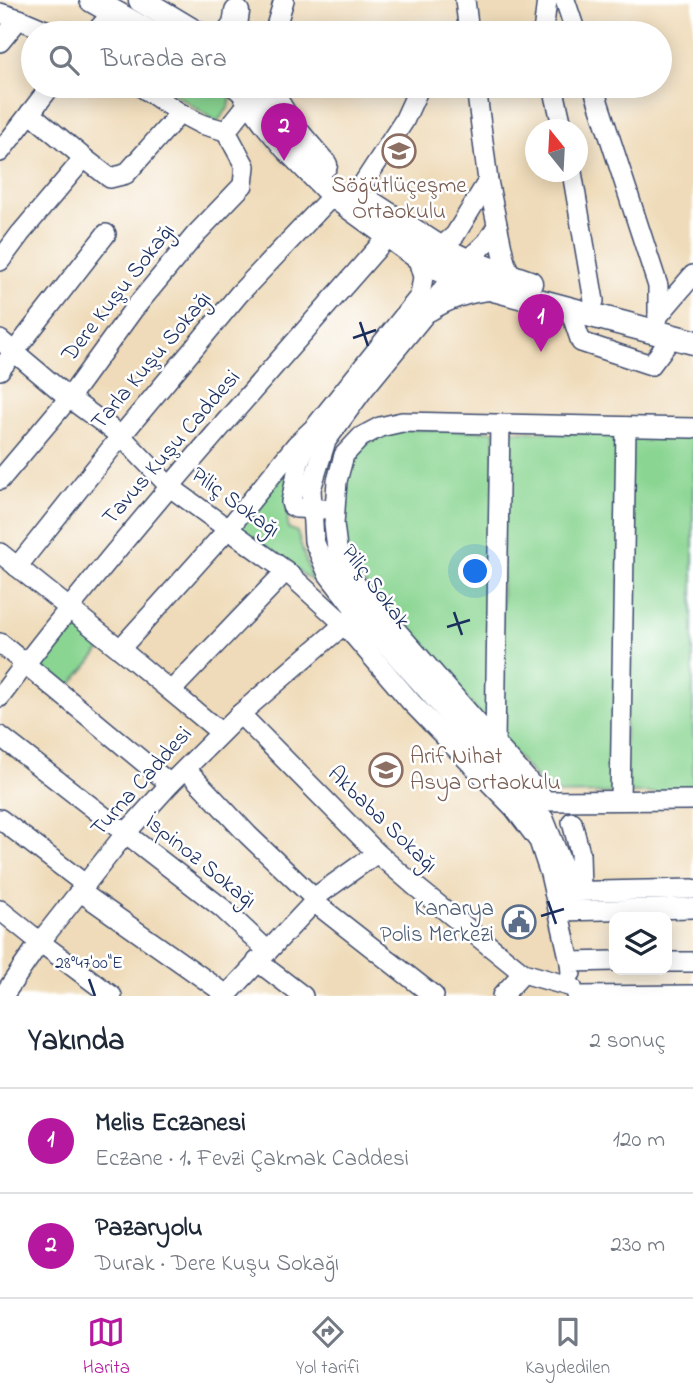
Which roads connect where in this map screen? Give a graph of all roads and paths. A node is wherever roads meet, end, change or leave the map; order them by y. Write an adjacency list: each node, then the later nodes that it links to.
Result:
1 (141, 0): 11 (main road)
2 (284, 0): 12 (street)
3 (465, 0): 13 (street)
4 (547, 0): 14 (street)
5 (565, 0): 15 (street)
6 (102, 6): 10 (main road)
7 (0, 13): 8 (street)
8 (19, 19): 9 (street); 16 (street)
9 (24, 21)
10 (128, 21)
11 (176, 21)
12 (278, 21)
13 (468, 21)
14 (544, 21)
15 (572, 21)
16 (0, 43)
17 (42, 98): 26 (street)
18 (158, 98): 27 (street)
19 (252, 98): 29 (street)
20 (261, 98): 34 (main road)
21 (267, 98): 34 (main road)
22 (415, 98): 34 (street, Tarla Kuşu Sokağı)
23 (478, 98): 32 (street)
24 (556, 98): 28 (street)
25 (597, 98): 47 (street)
26 (30, 113): 30 (street); 31 (street)
27 (180, 113): 29 (street); 31 (street)
28 (560, 119)
29 (226, 131): 52 (street, Dere Kuşu Sokağı)
30 (0, 152)
31 (84, 158): 40 (street)
32 (488, 181): 35 (street); 38 (street)
33 (574, 182): 44 (street)
34 (345, 194): 37 (main road); 38 (main road); 57 (street, Tarla Kuşu Sokağı)
35 (497, 226): 41 (street, Piliç Sokak); 43 (street)
36 (106, 234): 49 (street)
37 (388, 236): 39 (main road); 59 (street, Tavus Kuşu Caddesi)
38 (440, 248): 41 (main road)
39 (416, 256): 41 (main road); 50 (street)
40 (0, 261)
41 (460, 269): 43 (main road); 46 (street, Piliç Sokak)
42 (693, 275): 47 (street)
43 (505, 284): 44 (main road); 45 (main road); 46 (street)
44 (594, 301): 47 (main road)
45 (570, 310): 48 (main road); 48 (street)
46 (426, 313): 50 (street, Piliç Sokak)
47 (658, 316): 48 (main road)
48 (686, 334)
49 (8, 346): 51 (street); 52 (street, Piliç Sokağı)
50 (375, 364): 54 (street); 60 (street, Piliç Sokak)
51 (0, 370)
52 (69, 398): 57 (street, Piliç Sokağı); 58 (street, Dere Kuşu Sokağı)
53 (500, 424): 55 (street); 61 (street); 76 (street)
54 (315, 427): 60 (street); 62 (street)
55 (625, 427): 56 (street); 79 (street)
56 (693, 428)
57 (121, 436): 59 (street, Piliç Sokağı); 64 (street, Tarla Kuşu Sokağı)
58 (0, 480)
59 (170, 486): 62 (street, Piliç Sokağı); 66 (street, Tavus Kuşu Caddesi)
60 (311, 508): 61 (street); 67 (street, Piliç Sokak)
61 (334, 509): 76 (street)
62 (229, 528): 65 (street, Piliç Sokağı); 69 (street)
63 (0, 553): 64 (street)
64 (17, 566): 66 (street)
65 (286, 571): 67 (street, Piliç Sokağı); 71 (street)
66 (69, 608): 69 (street); 70 (street, Tavus Kuşu Caddesi)
67 (351, 618): 73 (street, Turna Caddesi); 88 (street, Piliç Sokak)
68 (0, 643): 70 (street)
69 (120, 649): 71 (street)
70 (25, 664): 72 (street, Tavus Kuşu Caddesi); 78 (street)
71 (171, 691): 74 (street)
72 (0, 697)
73 (240, 714): 74 (street, Turna Caddesi); 84 (street, Akbaba Sokağı)
74 (220, 732): 77 (street, Turna Caddesi)
75 (0, 736): 83 (street, İspinoz Sokağı)
76 (495, 742): 79 (street)
77 (186, 769): 78 (street, Turna Caddesi); 87 (street)
78 (170, 784): 83 (street, Turna Caddesi)
79 (620, 800): 80 (street)
80 (693, 800)
81 (0, 819): 85 (street)
82 (572, 822): 88 (street)
83 (125, 834): 85 (street, Turna Caddesi); 92 (street, İspinoz Sokağı)
84 (377, 853): 87 (street); 97 (street, Akbaba Sokağı)
85 (84, 888): 91 (street, Turna Caddesi); 99 (street)
86 (693, 889): 88 (street)
87 (314, 900): 92 (street); 104 (street)
88 (565, 904): 89 (street); 96 (street)
89 (693, 908)
90 (0, 910): 91 (street)
91 (40, 943): 101 (street, Turna Caddesi); 102 (street)
92 (262, 956): 99 (street); 103 (street, İspinoz Sokağı)
93 (609, 961): 96 (street)
94 (672, 961): 95 (street)
95 (693, 961)
96 (570, 962): 98 (street)
97 (523, 973): 98 (street, Akbaba Sokağı); 105 (street)
98 (575, 993): 100 (street, Akbaba Sokağı)
99 (227, 995)
100 (693, 995)
101 (1, 996)
102 (112, 996)
103 (303, 996)
104 (434, 996)
105 (502, 996)

